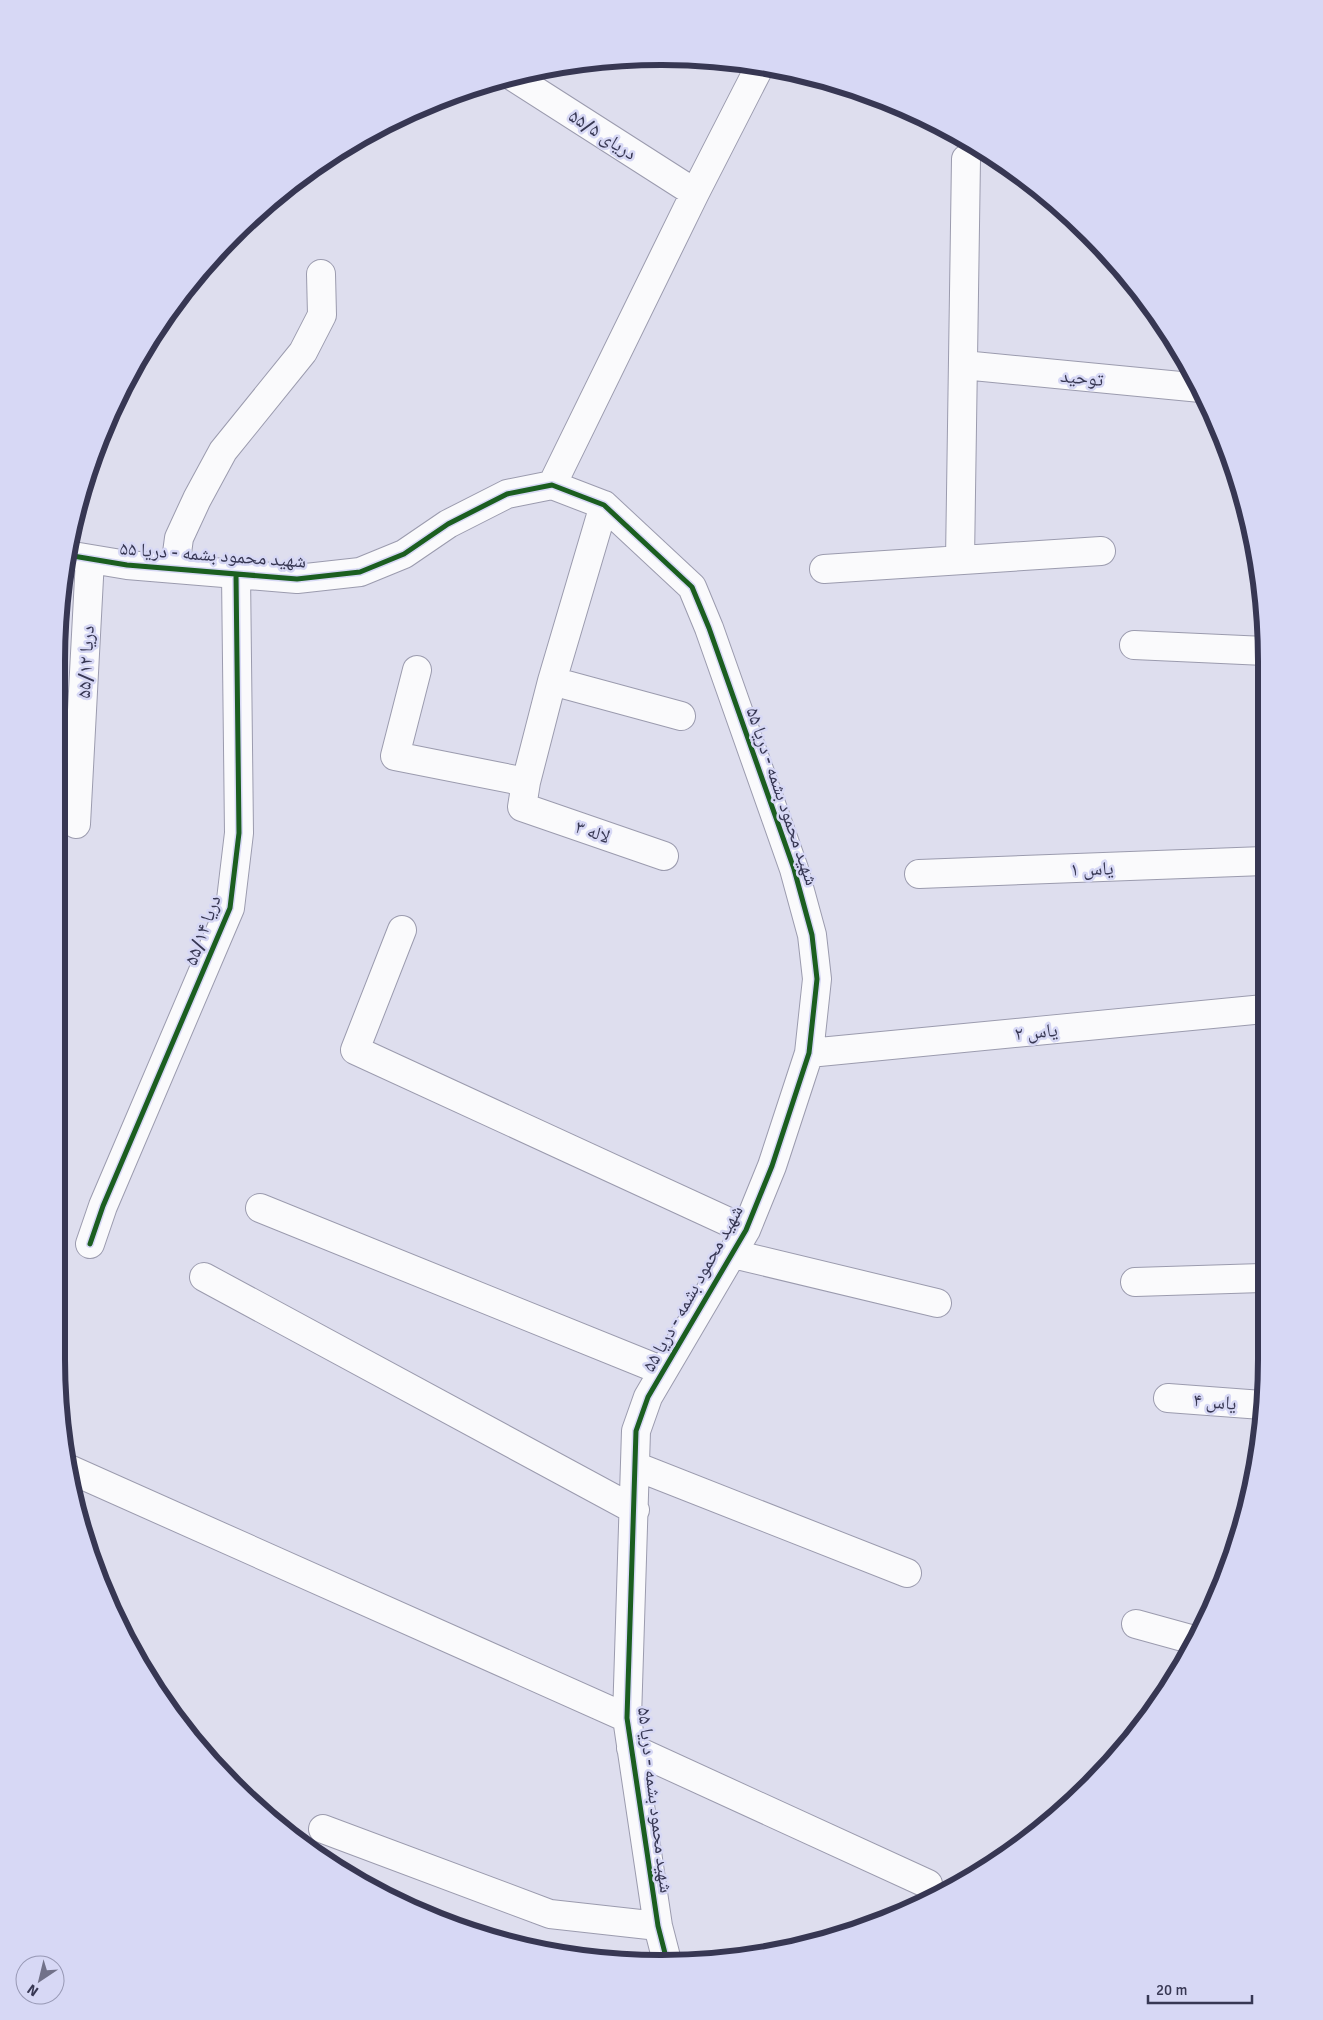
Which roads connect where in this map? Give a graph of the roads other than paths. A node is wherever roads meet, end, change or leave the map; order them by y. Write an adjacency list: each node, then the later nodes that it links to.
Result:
1 (757, 73): 4 (street)
2 (521, 82): 4 (street, دریای ۵۵/۵)
3 (966, 159): 6 (street)
4 (695, 193): 8 (street)
5 (321, 274): 13 (street)
6 (963, 365): 7 (street, توحید); 12 (street)
7 (1190, 387)
8 (552, 486): 9 (street, شهید محمود بشمه - دریا ۵۵); 15 (street, شهید محمود بشمه - دریا ۵۵)
9 (604, 505): 19 (street); 28 (street, شهید محمود بشمه - دریا ۵۵)
10 (1101, 551): 12 (street)
11 (79, 557): 13 (street, شهید محمود بشمه - دریا ۵۵); 22 (street, دریا ۵۵/۱۲)
12 (960, 560): 14 (street)
13 (175, 568): 15 (street, شهید محمود بشمه - دریا ۵۵)
14 (824, 569)
15 (236, 574): 31 (street, دریا ۵۵/۱۴)
16 (1134, 645): 17 (street)
17 (1258, 651)
18 (417, 670): 21 (street, لاله ۳)
19 (552, 681): 20 (street); 21 (street)
20 (681, 716)
21 (524, 794): 23 (street, لاله ۳)
22 (76, 824)
23 (664, 856)
24 (1258, 861): 25 (street, یاس ۱)
25 (919, 874)
26 (402, 930): 30 (street)
27 (1258, 1010): 28 (street, یاس ۲)
28 (809, 1053): 30 (street, شهید محمود بشمه - دریا ۵۵)
29 (260, 1208): 37 (street)
30 (746, 1230): 32 (street, شهید محمود بشمه - دریا ۵۵)
31 (90, 1244)
32 (733, 1254): 36 (street); 37 (street, شهید محمود بشمه - دریا ۵۵)
33 (204, 1277): 42 (street)
34 (1258, 1278): 35 (street)
35 (1136, 1282)
36 (937, 1303)
37 (662, 1372): 40 (street, شهید محمود بشمه - دریا ۵۵)
38 (1168, 1398): 39 (street, یاس ۴)
39 (1256, 1405)
40 (635, 1466): 42 (street, شهید محمود بشمه - دریا ۵۵); 43 (street)
41 (76, 1472): 46 (street)
42 (635, 1510): 46 (street, شهید محمود بشمه - دریا ۵۵)
43 (907, 1573)
44 (1136, 1624): 45 (street)
45 (1188, 1638)
46 (627, 1718): 47 (street, شهید محمود بشمه - دریا ۵۵)
47 (631, 1748): 49 (street); 50 (street, شهید محمود بشمه - دریا ۵۵)
48 (323, 1829): 50 (street)
49 (928, 1884)
50 (658, 1926): 51 (street, شهید محمود بشمه - دریا ۵۵)
51 (665, 1955)

